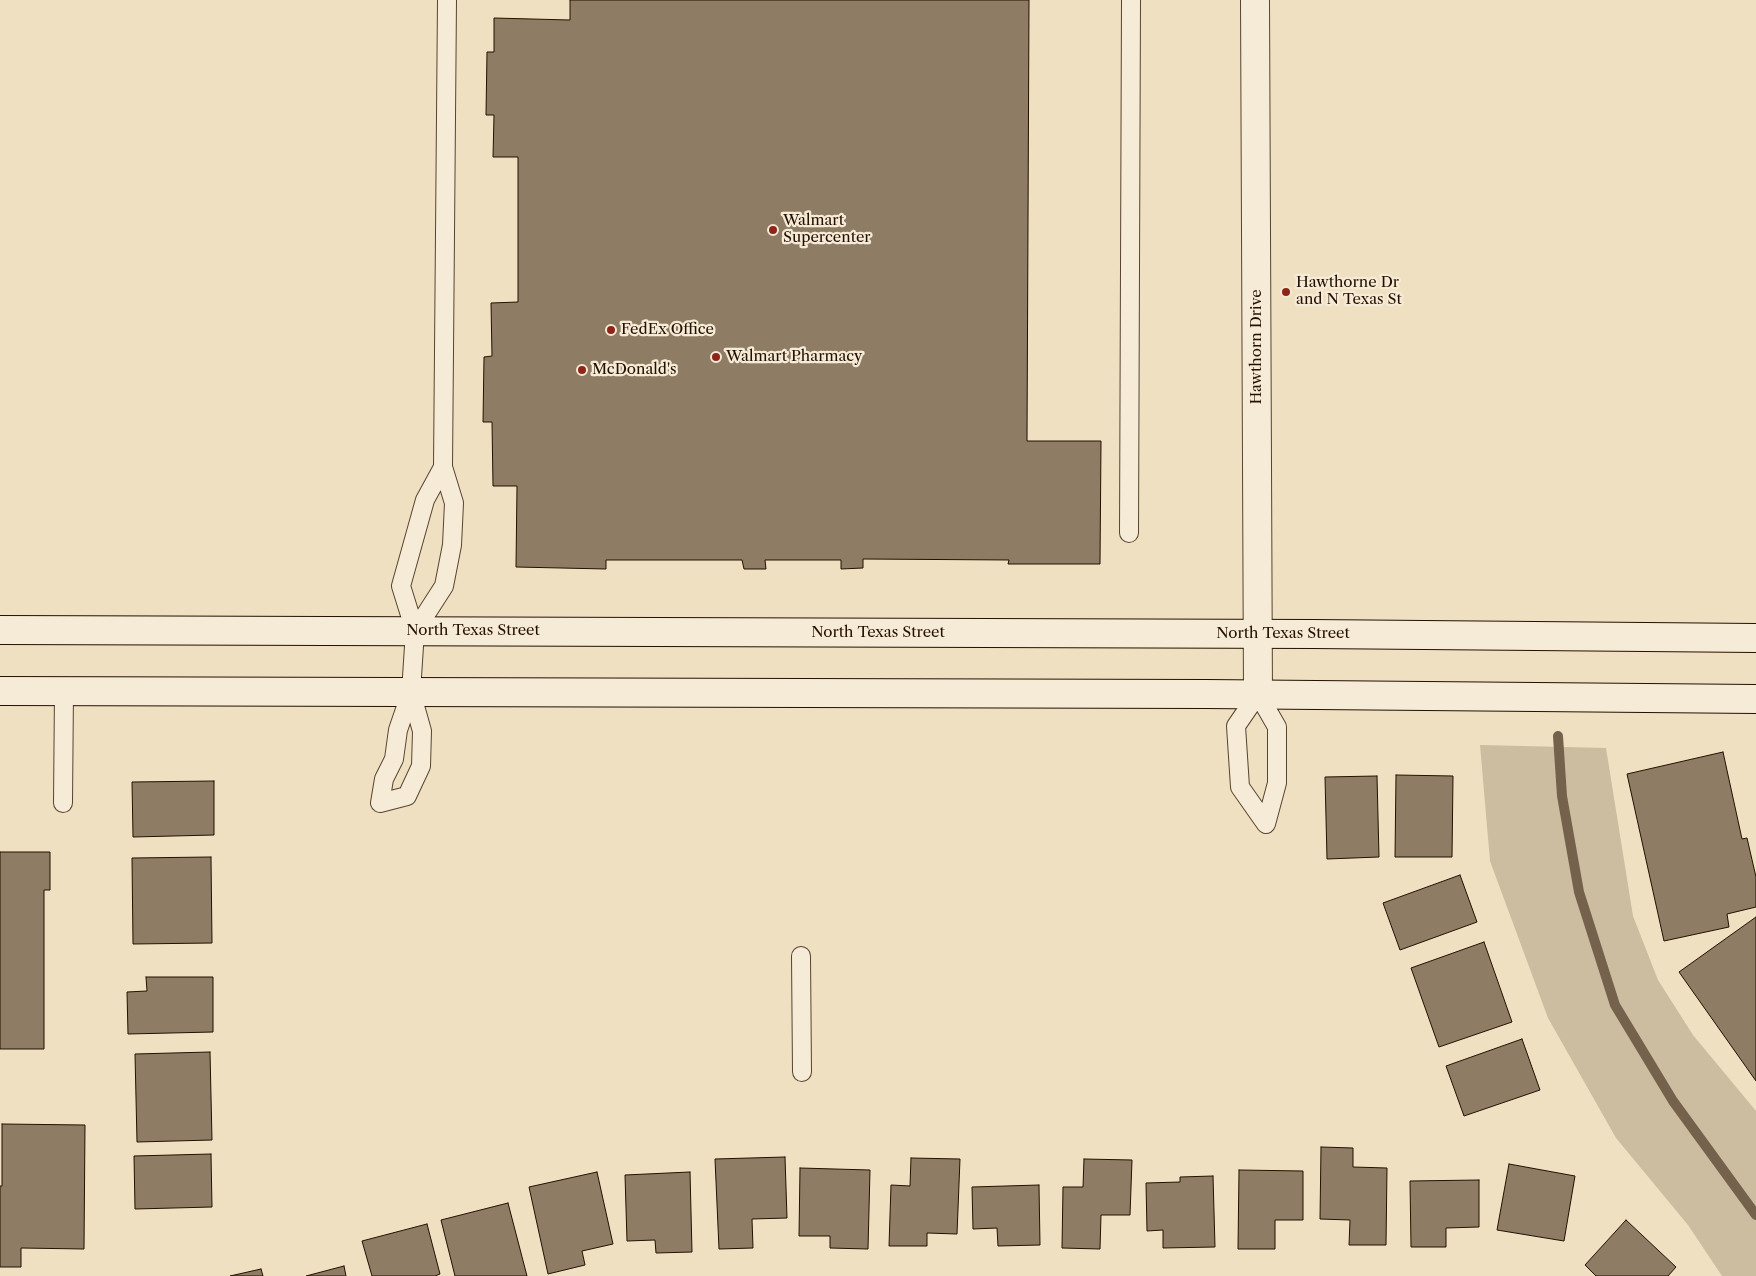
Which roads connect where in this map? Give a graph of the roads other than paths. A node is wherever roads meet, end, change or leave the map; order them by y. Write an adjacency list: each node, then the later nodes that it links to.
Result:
1 (447, 0): 4 (lane)
2 (1131, 0): 5 (lane)
3 (1255, 0): 8 (main road, Hawthorn Drive)
4 (442, 467): 7 (lane); 7 (lane)
5 (1129, 533)
6 (0, 630): 7 (main road, North Texas Street)
7 (415, 630): 8 (main road, North Texas Street); 12 (lane)
8 (1258, 634): 9 (main road, North Texas Street); 13 (main road, Hawthorn Drive)
9 (1756, 638)
10 (0, 691): 11 (main road)
11 (64, 691): 12 (main road); 15 (lane)
12 (411, 692): 12 (lane); 13 (main road)
13 (1258, 694): 13 (lane); 14 (main road)
14 (1756, 699)
15 (63, 803)
16 (801, 956): 17 (lane)
17 (802, 1072)

